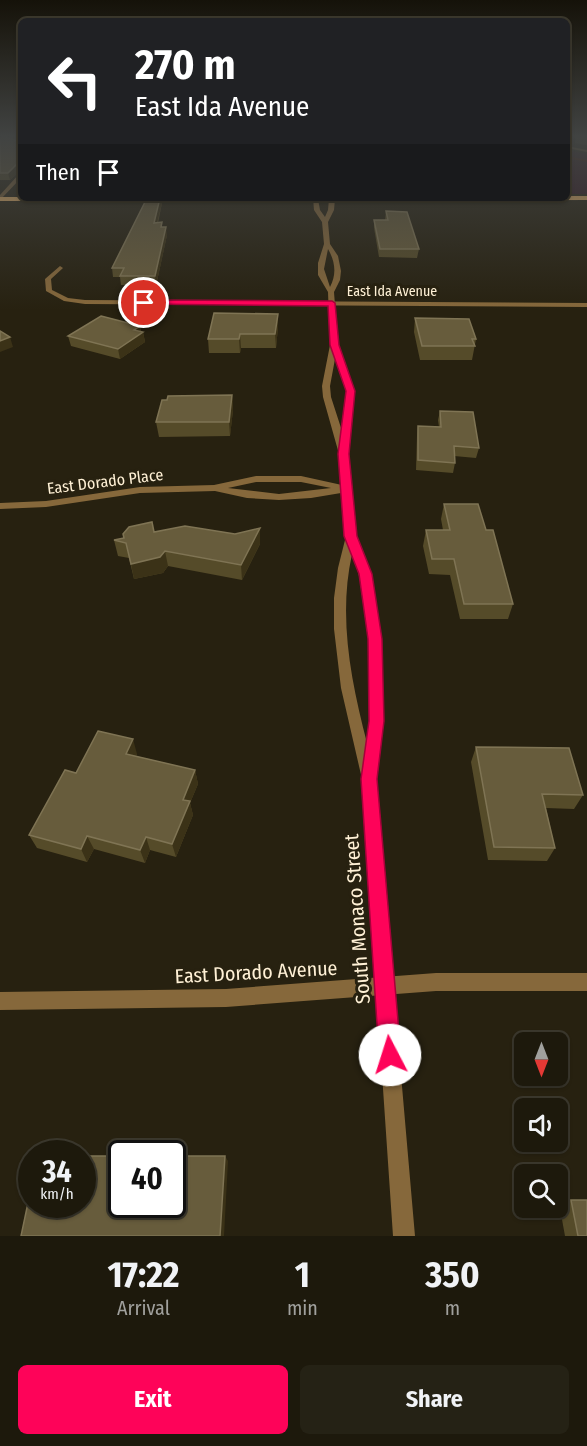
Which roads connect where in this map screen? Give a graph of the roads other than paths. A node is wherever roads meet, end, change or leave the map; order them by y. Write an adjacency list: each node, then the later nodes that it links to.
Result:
1 (0, 198): 2 (main road)
2 (18, 198)
3 (570, 198): 4 (main road)
4 (587, 198)
5 (315, 201): 7 (street, South Monaco Street)
6 (332, 201): 7 (street, South Monaco Street)
7 (325, 222): 8 (street, South Monaco Street)
8 (327, 244): 10 (street, South Monaco Street); 10 (street, South Monaco Street)
9 (60, 268): 11 (street, East Ida Avenue)
10 (331, 292): 11 (street, South Monaco Street)
11 (332, 303): 12 (street, East Ida Avenue); 13 (street, South Monaco Street)
12 (587, 304)
13 (334, 345): 14 (street, South Monaco Street); 14 (street, South Monaco Street)
14 (344, 454): 16 (street, South Monaco Street)
15 (214, 488): 16 (street, East Dorado Place); 16 (street, East Dorado Place); 17 (street, East Dorado Place)
16 (347, 489): 18 (street, South Monaco Street)
17 (0, 506)
18 (351, 536): 19 (street, South Monaco Street); 19 (street, South Monaco Street)
19 (369, 779): 21 (street, South Monaco Street)
20 (587, 982): 21 (street, East Dorado Avenue)
21 (385, 987): 22 (street, East Dorado Avenue); 23 (street, South Monaco Street)
22 (0, 1001)
23 (404, 1236)

